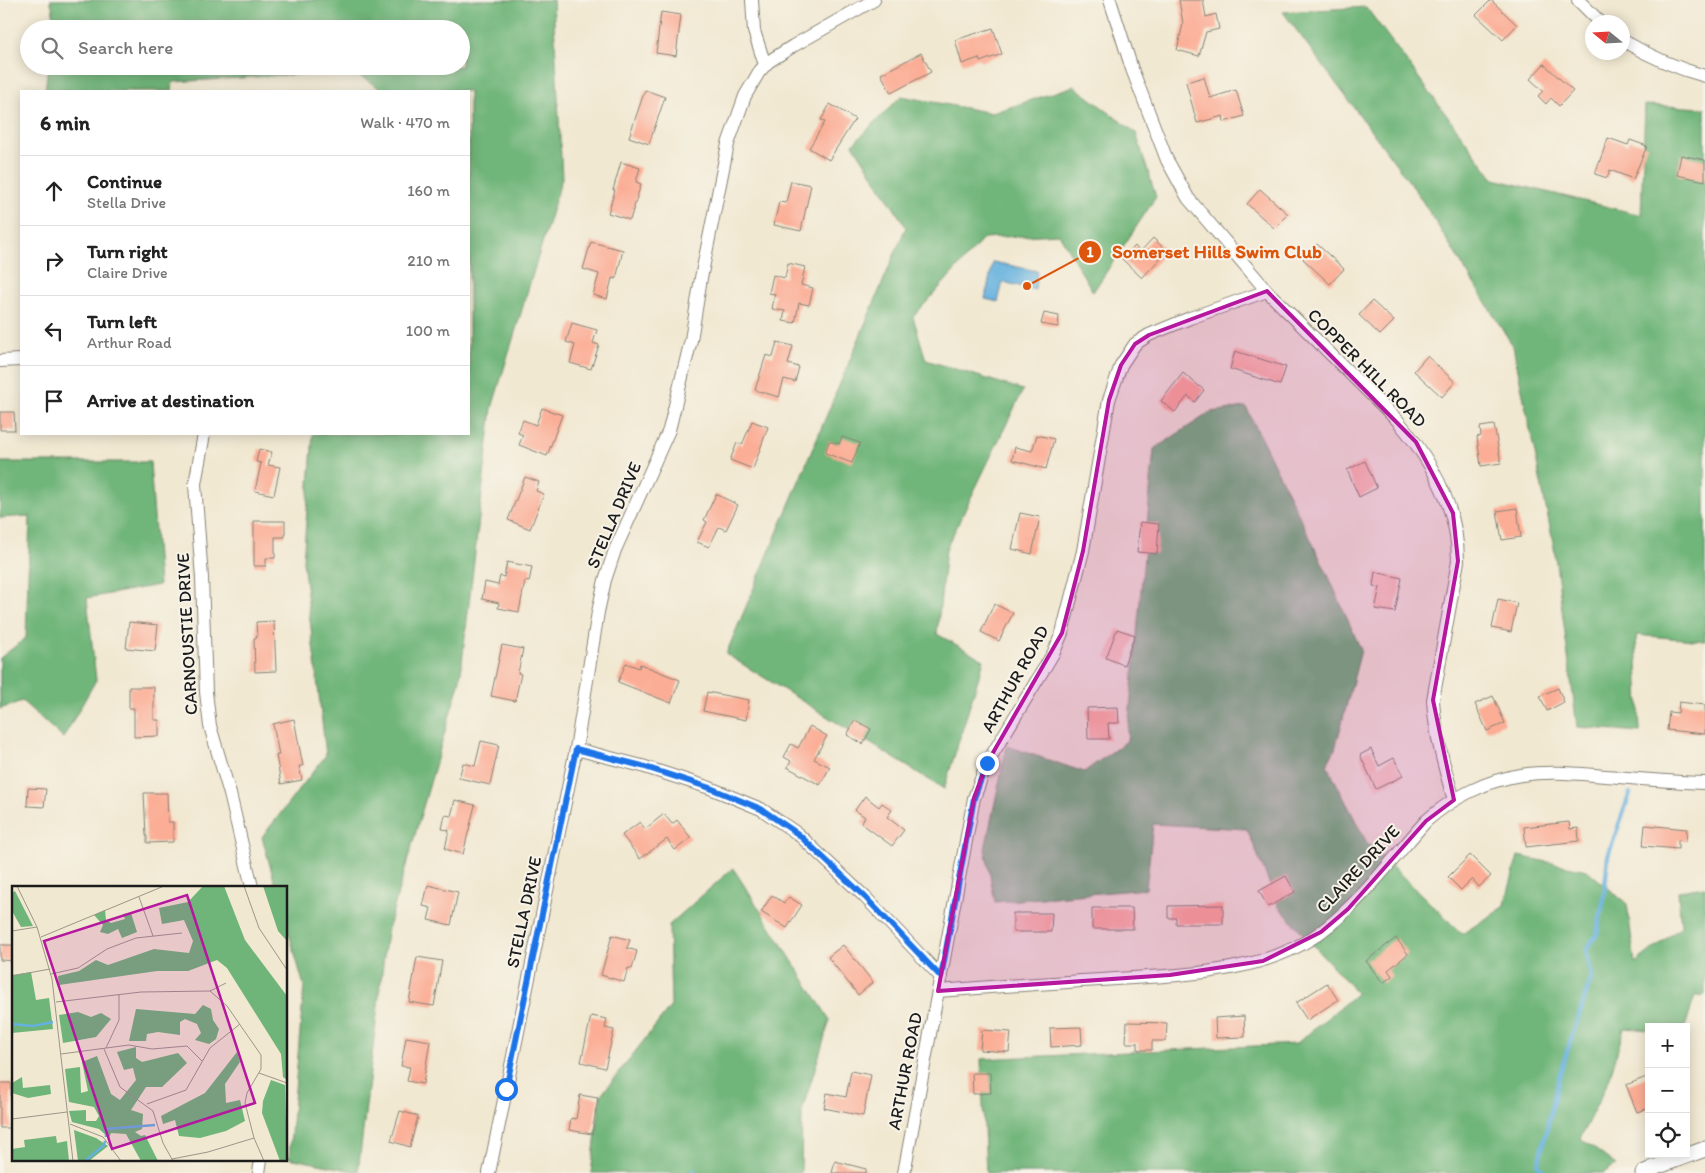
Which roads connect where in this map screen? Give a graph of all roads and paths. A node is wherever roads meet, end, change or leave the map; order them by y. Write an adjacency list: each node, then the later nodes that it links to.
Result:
1 (752, 0): 7 (street)
2 (874, 0): 7 (street, STELLA DRIVE)
3 (1110, 0): 9 (street, COPPER HILL ROAD)
4 (1578, 0): 5 (street)
5 (1593, 15)
6 (1630, 45): 8 (street)
7 (765, 65): 13 (street, STELLA DRIVE)
8 (1705, 76)
9 (1267, 291): 15 (street, COPPER HILL ROAD); 17 (street, ARTHUR ROAD)
10 (20, 360): 11 (street)
11 (0, 361)
12 (204, 435): 16 (street, CARNOUSTIE DRIVE)
13 (576, 749): 17 (street); 22 (street, STELLA DRIVE)
14 (1705, 783): 15 (street, CLAIRE DRIVE)
15 (1454, 800): 18 (street, CLAIRE DRIVE)
16 (252, 886)
17 (941, 977): 18 (street, ARTHUR ROAD)
18 (938, 990): 23 (street, ARTHUR ROAD)
19 (1705, 1149): 24 (street)
20 (262, 1160): 21 (street)
21 (259, 1173)
22 (489, 1173)
23 (904, 1173)
24 (1644, 1173)

